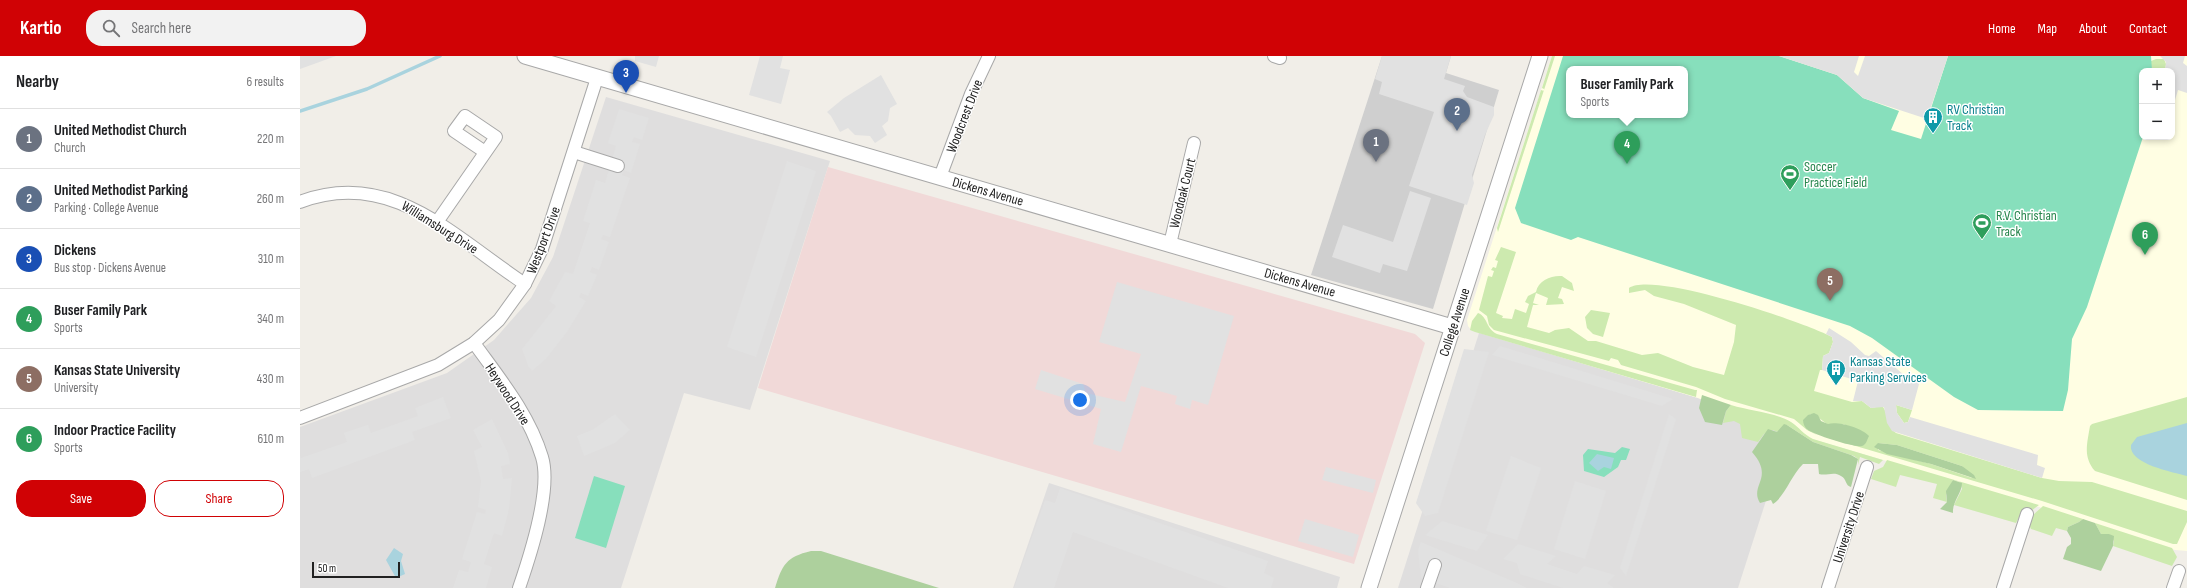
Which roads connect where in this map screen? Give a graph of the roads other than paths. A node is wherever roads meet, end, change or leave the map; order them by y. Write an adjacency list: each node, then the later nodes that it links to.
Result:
1 (525, 56): 4 (street, Dickens Avenue)
2 (989, 56): 9 (street, Woodcrest Drive)
3 (1540, 56): 14 (street, College Avenue)
4 (597, 78): 7 (street, Westport Drive); 9 (street, Dickens Avenue)
5 (1194, 143): 12 (street, Woodoak Court)
6 (485, 152): 11 (street)
7 (574, 152): 8 (street); 13 (street, Westport Drive)
8 (618, 166)
9 (940, 177): 12 (street, Dickens Avenue)
10 (300, 202): 11 (street, Williamsburg Drive)
11 (437, 222): 13 (street, Williamsburg Drive)
12 (1170, 244): 14 (street, Dickens Avenue)
13 (525, 284): 15 (street, Westport Drive)
14 (1452, 327): 22 (street, College Avenue)
15 (474, 343): 16 (street, Westport Drive); 21 (street, Heywood Drive)
16 (300, 418)
17 (1868, 467): 24 (street, University Drive)
18 (2027, 514): 25 (street)
19 (1435, 565): 23 (street)
20 (2179, 571): 26 (street)
21 (519, 588)
22 (1369, 588)
23 (1427, 588)
24 (1828, 588)
25 (2004, 588)
26 (2173, 588)

